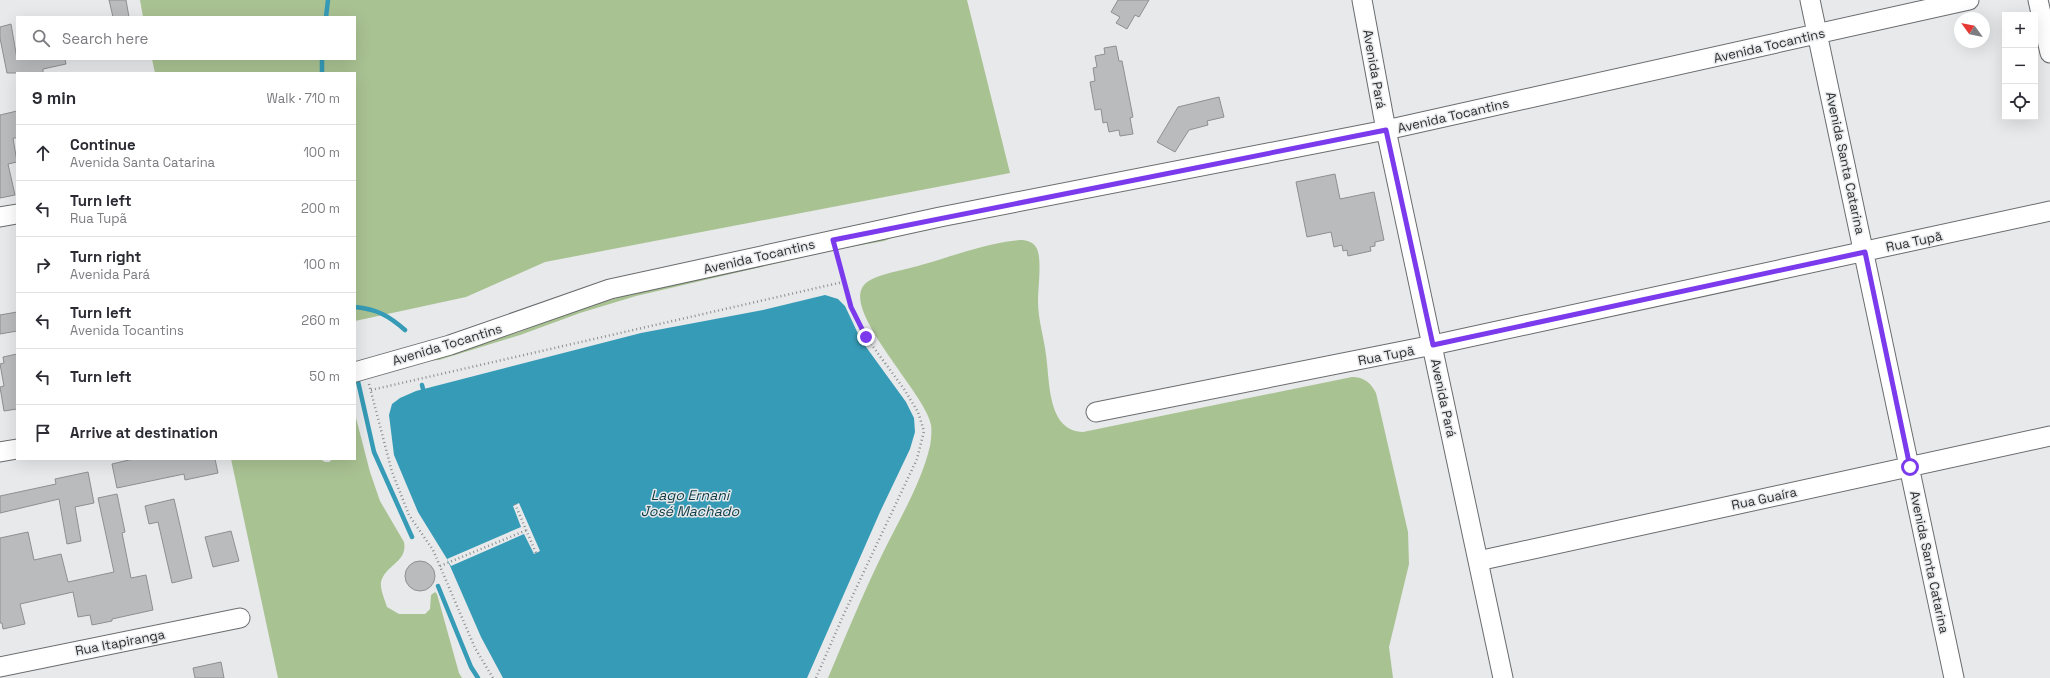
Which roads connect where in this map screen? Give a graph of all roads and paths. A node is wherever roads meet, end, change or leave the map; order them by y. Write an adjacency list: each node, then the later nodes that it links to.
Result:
1 (1362, 0): 7 (street, Avenida Pará)
2 (1810, 0): 5 (street, Avenida Santa Catarina)
3 (1969, 0): 5 (street, Avenida Tocantins)
4 (2038, 0): 6 (street)
5 (1818, 34): 7 (street, Avenida Tocantins); 12 (street, Avenida Santa Catarina)
6 (2050, 53)
7 (1386, 130): 11 (street, Avenida Tocantins); 14 (street, Avenida Pará)
8 (2050, 211): 12 (street, Rua Tupã)
9 (16, 214): 10 (street)
10 (0, 217)
11 (833, 240): 13 (path); 15 (street, Avenida Tocantins)
12 (1865, 252): 14 (street, Rua Tupã); 21 (street, Avenida Santa Catarina)
13 (843, 282): 16 (path); 30 (path)
14 (1433, 345): 17 (street, Rua Tupã); 25 (street, Avenida Pará)
15 (360, 371): 16 (path)
16 (371, 390): 26 (path)
17 (1096, 412)
18 (2050, 436): 21 (street, Rua Guaíra)
19 (16, 449): 20 (street)
20 (0, 452)
21 (1910, 467): 25 (street, Rua Guaíra); 32 (street, Avenida Santa Catarina)
22 (515, 504): 23 (path)
23 (526, 530): 24 (path); 26 (path)
24 (536, 553)
25 (1478, 561): 31 (street, Avenida Pará)
26 (440, 566): 29 (path)
27 (240, 618): 28 (street, Rua Itapiranga)
28 (0, 667)
29 (493, 678)
30 (816, 678)
31 (1503, 678)
32 (1954, 678)

